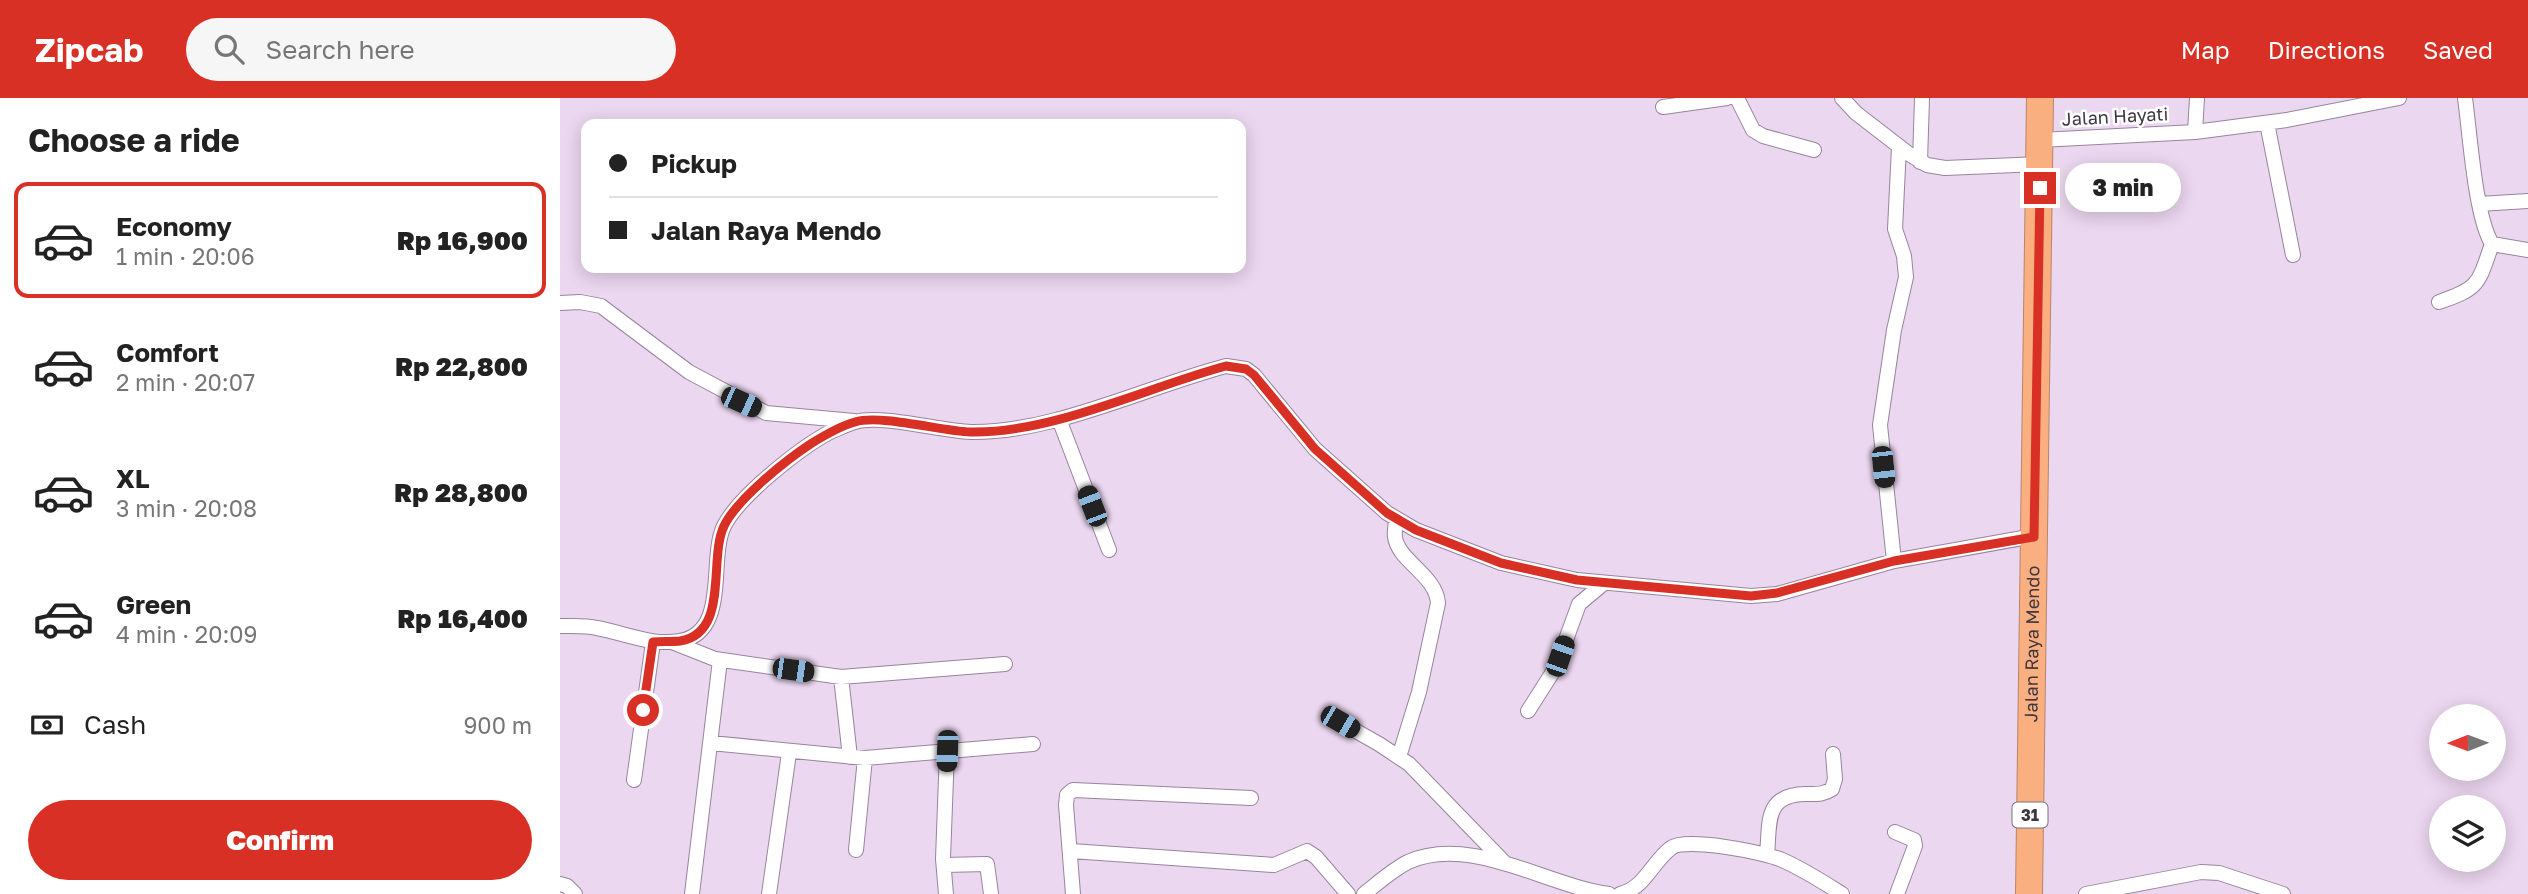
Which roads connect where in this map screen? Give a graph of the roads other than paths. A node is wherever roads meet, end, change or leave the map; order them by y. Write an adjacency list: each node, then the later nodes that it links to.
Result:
1 (1727, 98): 9 (street)
2 (1737, 98): 13 (street)
3 (1842, 98): 12 (street)
4 (1922, 98): 15 (street)
5 (2040, 98): 14 (highway, Jalan Raya Mendo / 31)
6 (2197, 98): 11 (street)
7 (2399, 98): 10 (street, Jalan Hayati)
8 (2465, 98): 17 (street)
9 (1663, 107)
10 (2267, 123): 11 (street, Jalan Hayati); 20 (street)
11 (2196, 132): 14 (street, Jalan Hayati)
12 (1899, 147): 15 (street); 28 (street)
13 (1814, 150)
14 (2040, 152): 15 (street, Jalan Hayati); 26 (highway, Jalan Raya Mendo / 31)
15 (1920, 162)
16 (2528, 201): 17 (street)
17 (2479, 204): 18 (street)
18 (2492, 244): 19 (street); 21 (street)
19 (2528, 250)
20 (2293, 255)
21 (2439, 302)
22 (560, 303): 24 (street)
23 (1059, 419): 24 (street); 25 (street); 27 (street)
24 (857, 421): 31 (street)
25 (1396, 519): 29 (street); 44 (street)
26 (2034, 537): 28 (street); 67 (highway, Jalan Raya Mendo / 31)
27 (1109, 550)
28 (1894, 561): 29 (street)
29 (1604, 583): 36 (street)
30 (560, 626): 32 (street)
31 (670, 641): 32 (street); 33 (street)
32 (653, 642): 46 (street)
33 (720, 660): 35 (street); 38 (street)
34 (1004, 664): 35 (street)
35 (841, 677): 43 (street)
36 (1528, 711)
37 (1340, 722): 44 (street)
38 (711, 743): 41 (street); 56 (street)
39 (1032, 744): 40 (street)
40 (947, 751): 45 (street); 53 (street)
41 (789, 753): 43 (street); 57 (street)
42 (1833, 754): 51 (street)
43 (849, 757): 45 (street)
44 (1399, 757): 52 (street)
45 (865, 758): 49 (street)
46 (634, 780)
47 (1251, 797): 50 (street)
48 (1895, 832): 66 (street)
49 (856, 850)
50 (1071, 851): 60 (street); 61 (street)
51 (1767, 855): 64 (street); 65 (street)
52 (1505, 863): 62 (street); 63 (street)
53 (944, 865): 58 (street); 59 (street)
54 (560, 884): 55 (street)
55 (575, 894)
56 (692, 894)
57 (769, 894)
58 (946, 894)
59 (991, 894)
60 (1073, 894)
61 (1348, 894)
62 (1364, 894)
63 (1609, 894)
64 (1620, 894)
65 (1842, 894)
66 (1897, 894)
67 (2029, 894)
68 (2086, 894): 69 (street)
69 (2283, 894)

